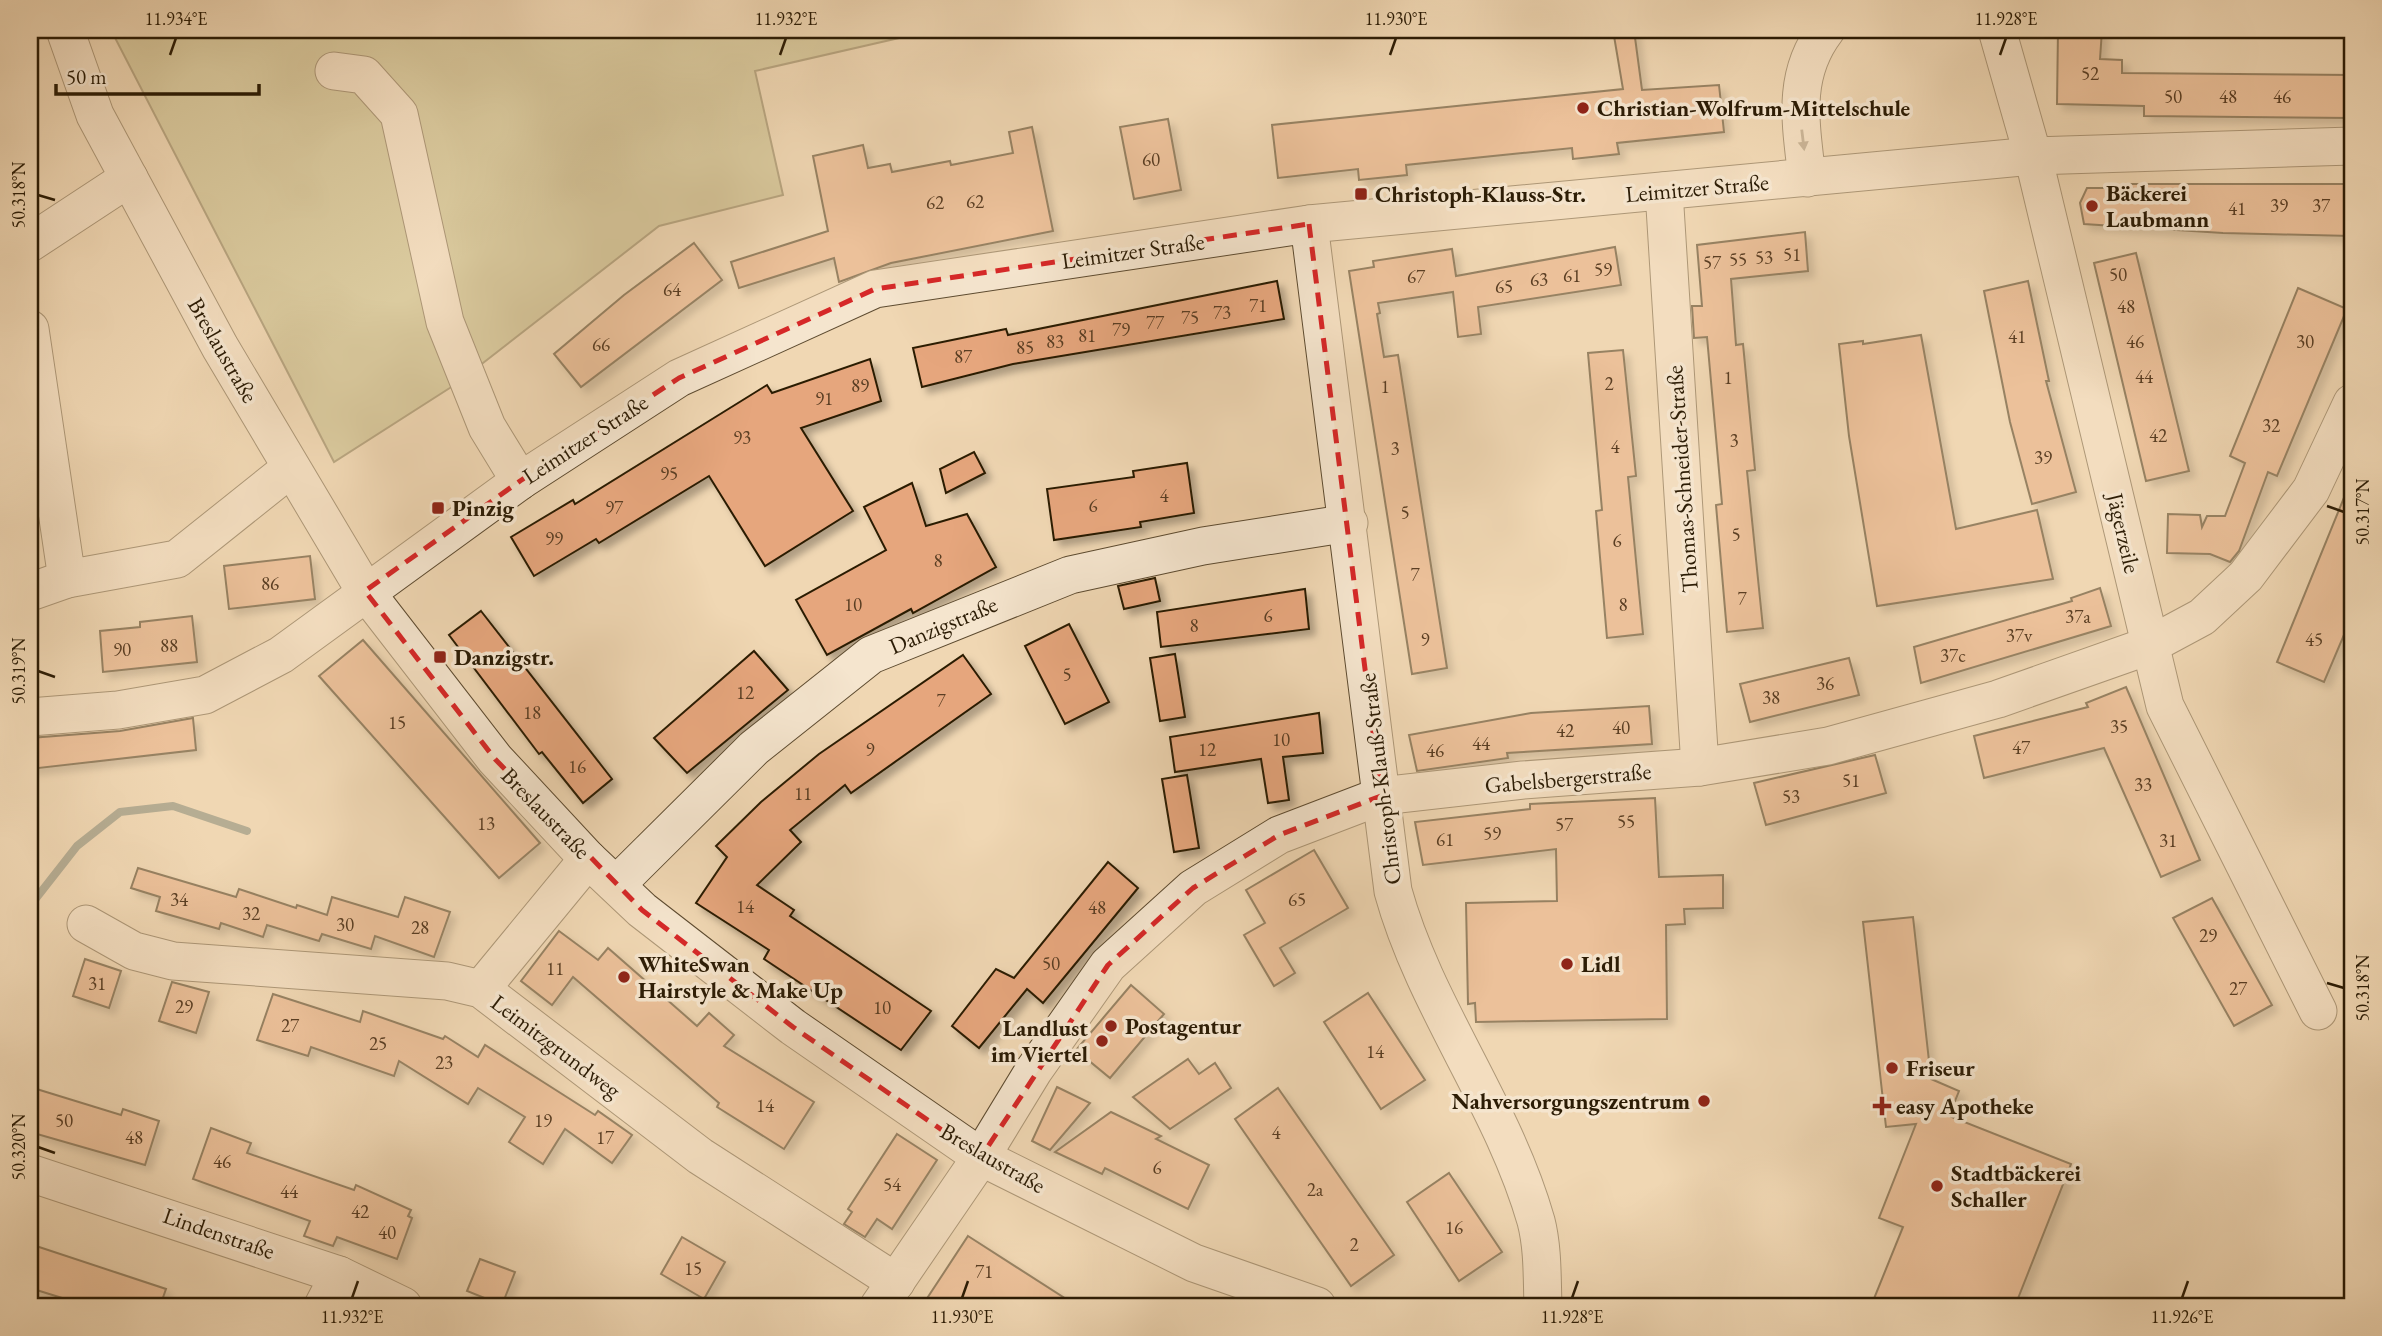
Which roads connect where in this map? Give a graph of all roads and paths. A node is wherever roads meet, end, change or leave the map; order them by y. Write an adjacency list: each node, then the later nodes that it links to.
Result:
1 (65, 30): 7 (street, Breslaustraße)
2 (1826, 30): 8 (street, one-way to 8)
3 (1997, 30): 6 (street, Jägerzeile)
4 (334, 71): 15 (street)
5 (2352, 146): 6 (street, Leimitzer Straße)
6 (2033, 156): 8 (street, Leimitzer Straße); 20 (street, Jägerzeile)
7 (129, 178): 11 (street); 14 (street, Breslaustraße)
8 (1807, 178): 9 (street, Leimitzer Straße)
9 (1664, 191): 10 (street, Leimitzer Straße); 22 (street, Thomas-Schneider-Straße)
10 (1309, 224): 15 (street, Leimitzer Straße); 16 (street, Christoph-Klauß-Straße)
11 (30, 243)
12 (30, 329): 17 (street)
13 (2352, 403): 20 (street, Gabelsbergerstraße)
14 (291, 468): 17 (street); 18 (street, Breslaustraße)
15 (520, 481): 18 (street, Leimitzer Straße)
16 (1349, 523): 23 (street, Christoph-Klauß-Straße); 25 (street, Danzigstraße)
17 (67, 579): 19 (street)
18 (365, 591): 21 (street, Leimitzer Straße); 24 (street, Breslaustraße)
19 (30, 592)
20 (2148, 646): 22 (street, Gabelsbergerstraße); 28 (street, Jägerzeile)
21 (30, 717)
22 (1700, 767): 23 (street, Gabelsbergerstraße)
23 (1381, 796): 29 (street, Gabelsbergerstraße); 35 (street, Christoph-Klauß-Straße)
24 (589, 859): 25 (street, Breslaustraße); 27 (street)
25 (617, 884): 29 (street, Breslaustraße)
26 (86, 924): 27 (street, Leimitzgrundweg)
27 (481, 989): 32 (street, Leimitzgrundweg)
28 (2318, 1011)
29 (981, 1157): 32 (street, Gabelsbergerstraße); 34 (street, Breslaustraße)
30 (30, 1173): 31 (street, Lindenstraße)
31 (331, 1290): 33 (street, Lindenstraße)
32 (887, 1299)
33 (403, 1306)
34 (1317, 1306)
35 (1543, 1306)

